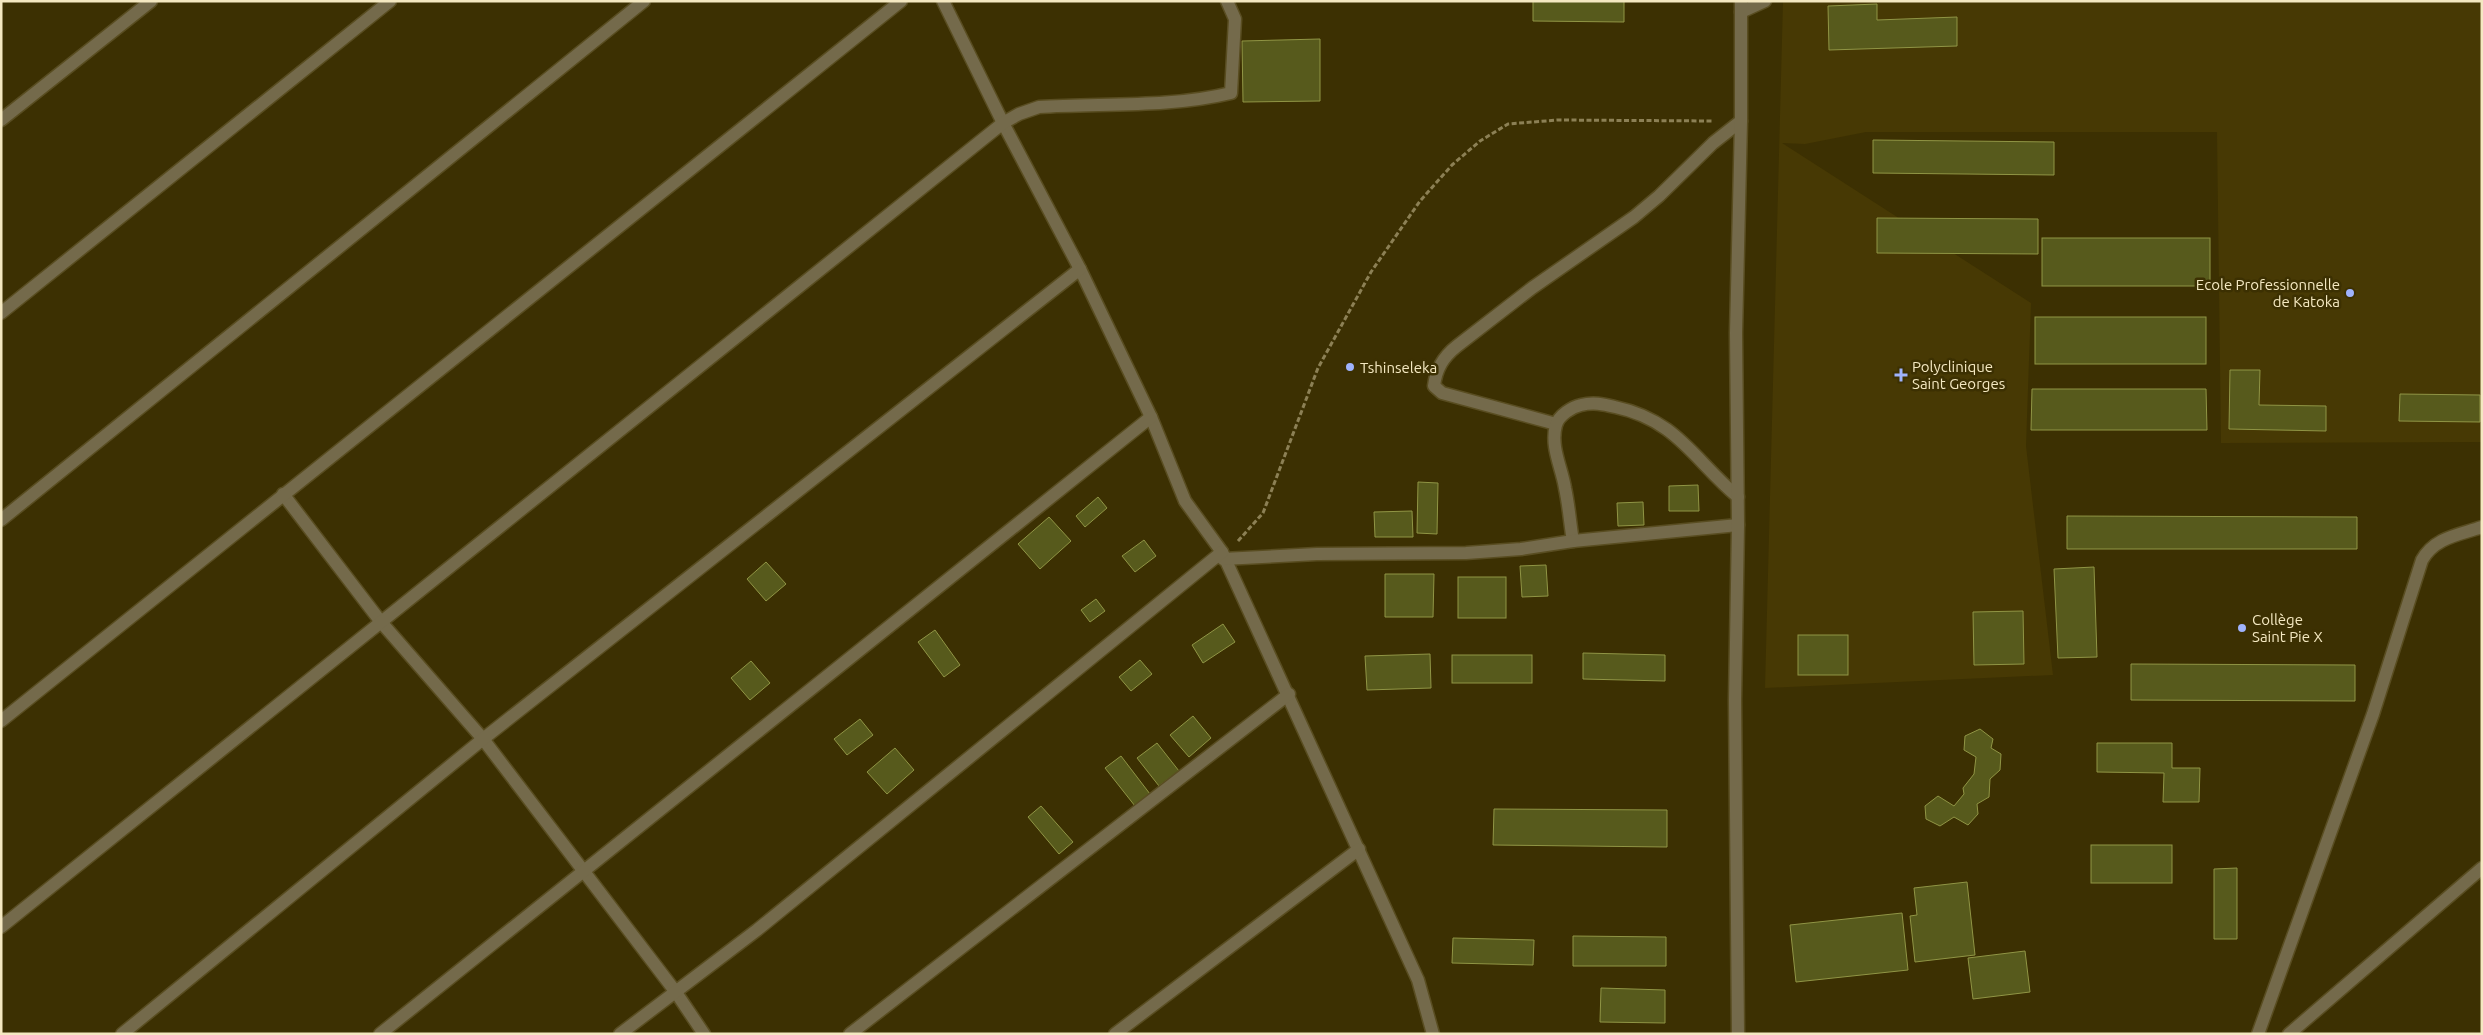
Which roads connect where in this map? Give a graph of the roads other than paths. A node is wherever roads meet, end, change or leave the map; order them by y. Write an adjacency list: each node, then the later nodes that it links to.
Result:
1 (150, 1): 9 (street)
2 (390, 1): 13 (street)
3 (644, 1): 18 (street)
4 (901, 1): 16 (street)
5 (943, 1): 11 (street)
6 (1227, 1): 11 (street)
7 (1765, 1): 8 (street)
8 (1741, 7): 10 (street)
9 (1, 120)
10 (1741, 121): 15 (street); 17 (street)
11 (1003, 123): 12 (street); 23 (street)
12 (1080, 269): 14 (street); 26 (street)
13 (1, 313)
14 (1151, 417): 22 (street); 29 (street)
15 (1556, 424): 17 (street); 21 (street)
16 (283, 494): 23 (street); 25 (street)
17 (1738, 497): 19 (street)
18 (1, 520)
19 (1738, 525): 21 (street); 39 (street)
20 (2482, 527): 40 (street)
21 (1573, 541): 22 (street)
22 (1223, 555): 24 (street); 31 (street)
23 (381, 622): 26 (street); 30 (street)
24 (1288, 694): 27 (street); 36 (street)
25 (1, 721)
26 (483, 739): 29 (street); 32 (street)
27 (1359, 848): 37 (street); 38 (street)
28 (2482, 868): 41 (street)
29 (582, 870): 31 (street); 33 (street)
30 (1, 927)
31 (675, 991): 34 (street); 35 (street)
32 (122, 1034)
33 (380, 1034)
34 (620, 1034)
35 (704, 1034)
36 (850, 1034)
37 (1115, 1034)
38 (1433, 1034)
39 (1738, 1034)
40 (2258, 1034)
41 (2289, 1034)

